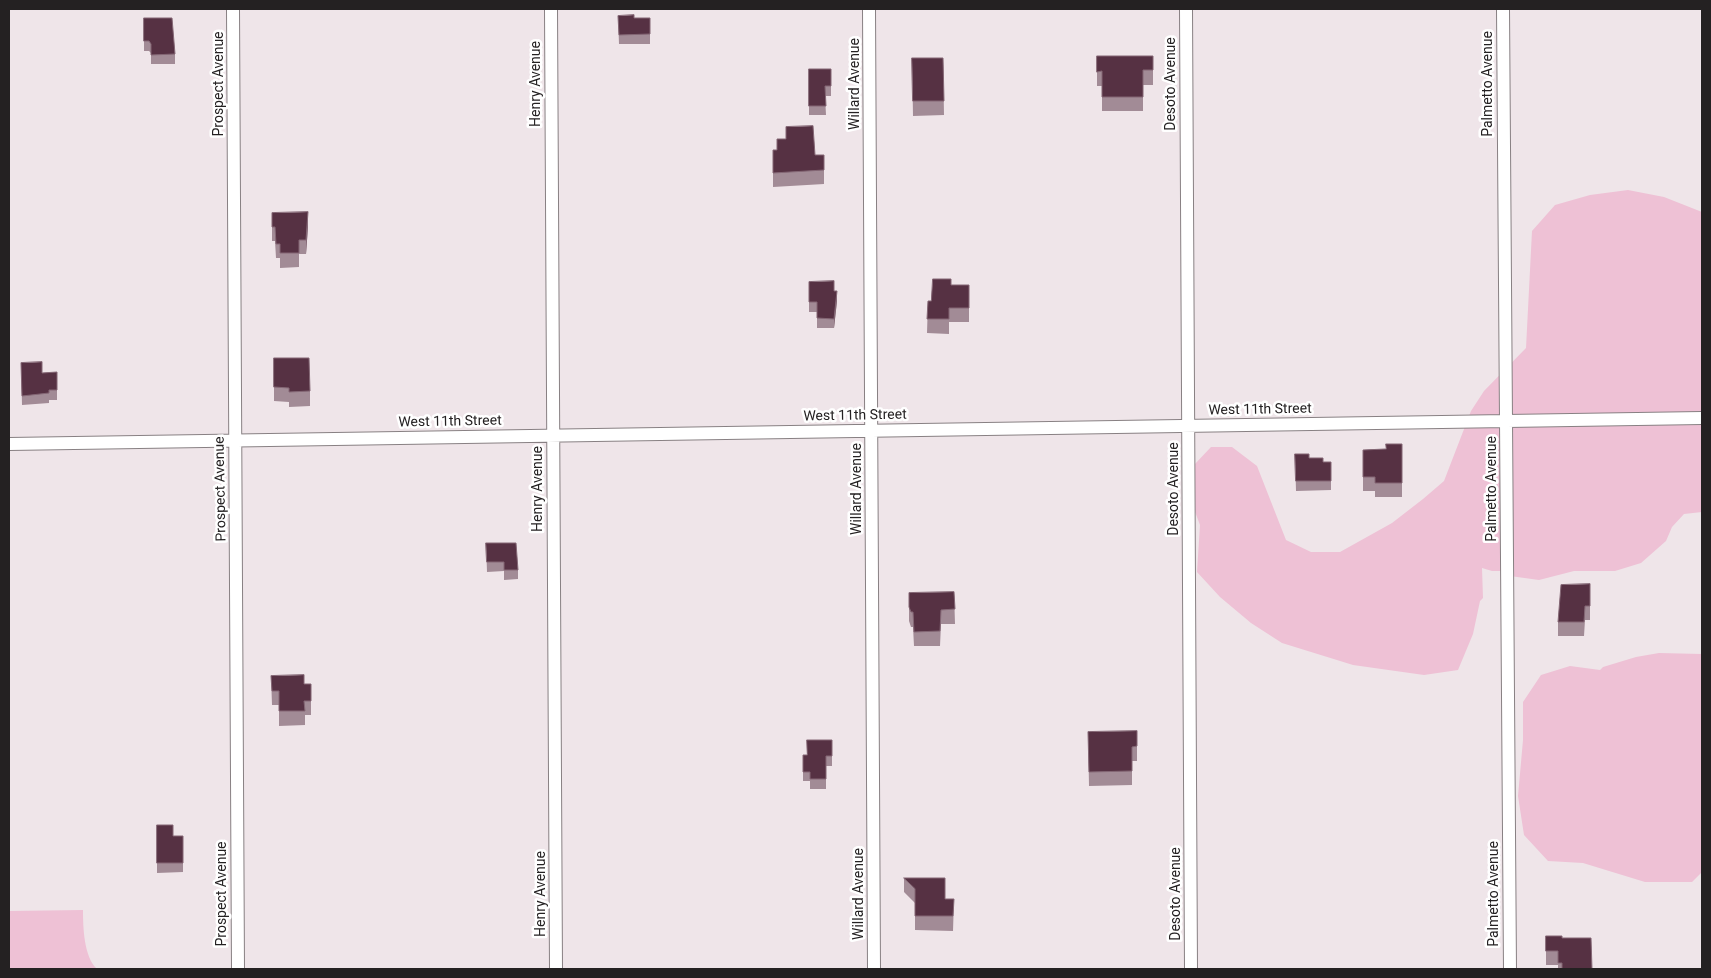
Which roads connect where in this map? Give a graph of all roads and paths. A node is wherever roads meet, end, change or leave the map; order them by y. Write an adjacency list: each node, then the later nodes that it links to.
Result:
1 (233, 9): 11 (street, Prospect Avenue)
2 (551, 9): 10 (street, Henry Avenue)
3 (869, 9): 9 (street, Willard Avenue)
4 (1186, 9): 8 (street, Desoto Avenue)
5 (1503, 9): 7 (street, Palmetto Avenue)
6 (1702, 418): 7 (street, West 11th Street)
7 (1507, 421): 8 (street, West 11th Street); 17 (street, Palmetto Avenue)
8 (1188, 426): 9 (street, West 11th Street); 16 (street, Desoto Avenue)
9 (872, 429): 10 (street, West 11th Street); 15 (street, Willard Avenue)
10 (553, 435): 11 (street, West 11th Street); 14 (street, Henry Avenue)
11 (235, 441): 12 (street, West 11th Street); 13 (street, Prospect Avenue)
12 (9, 444)
13 (238, 969)
14 (556, 969)
15 (874, 969)
16 (1191, 969)
17 (1510, 969)

